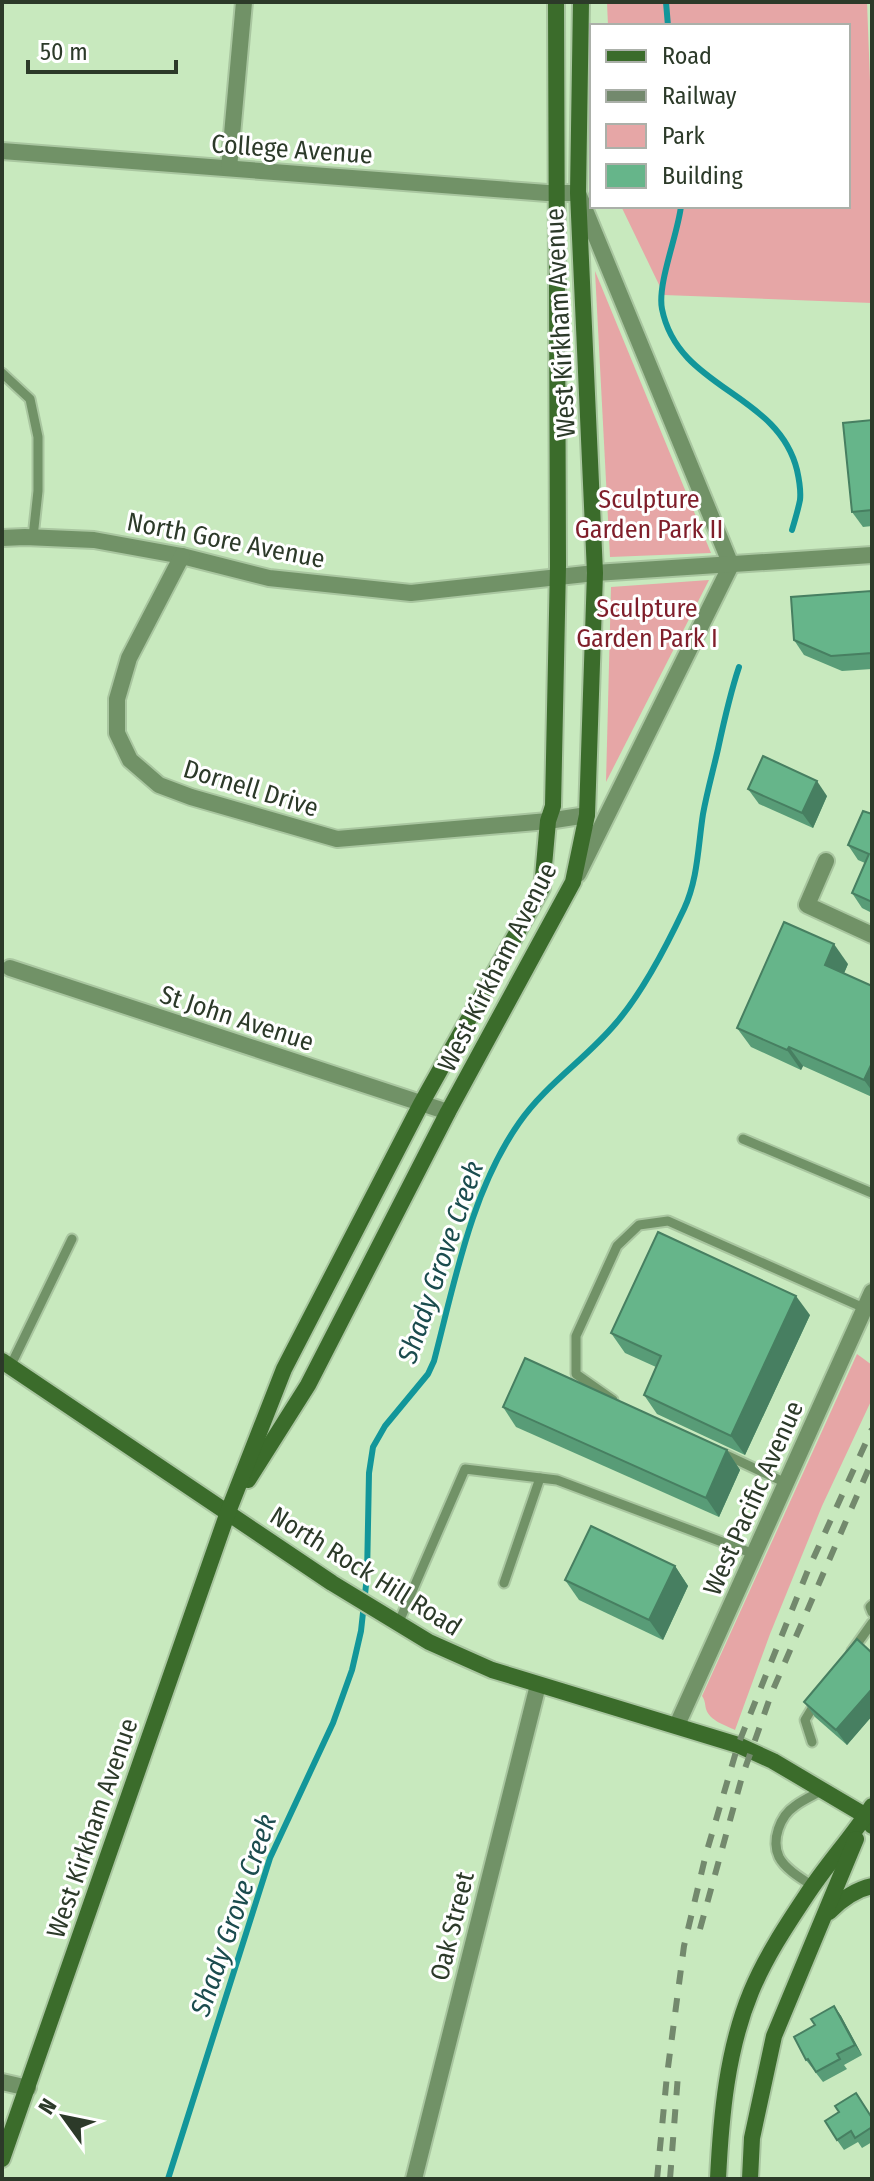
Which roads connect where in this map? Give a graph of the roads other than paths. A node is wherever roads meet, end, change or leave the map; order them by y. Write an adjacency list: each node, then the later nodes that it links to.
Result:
1 (244, 2): 5 (street)
2 (556, 2): 7 (street, West Kirkham Avenue)
3 (581, 2): 6 (street, West Kirkham Avenue)
4 (2, 151): 5 (street, College Avenue)
5 (229, 168): 7 (street, College Avenue)
6 (578, 193): 7 (street, College Avenue); 13 (street); 14 (street, West Kirkham Avenue)
7 (556, 194): 15 (street, West Kirkham Avenue)
8 (2, 373): 9 (lane)
9 (33, 537): 10 (street, North Gore Avenue); 12 (street, North Gore Avenue)
10 (2, 538)
11 (872, 555): 13 (street, North Gore Avenue)
12 (182, 556): 15 (street, North Gore Avenue); 17 (street, Dornell Drive)
13 (731, 565): 14 (street, North Gore Avenue); 19 (street)
14 (595, 573): 15 (street, North Gore Avenue); 16 (street, West Kirkham Avenue)
15 (558, 577): 17 (street, West Kirkham Avenue)
16 (587, 815): 17 (street, Dornell Drive); 19 (street, West Kirkham Avenue)
17 (548, 821): 22 (street, West Kirkham Avenue)
18 (826, 861): 20 (street)
19 (573, 882): 23 (street, West Kirkham Avenue)
20 (872, 935)
21 (10, 968): 22 (street, St John Avenue)
22 (421, 1104): 23 (street, St John Avenue); 34 (street, West Kirkham Avenue)
23 (448, 1112): 34 (street, West Kirkham Avenue)
24 (743, 1139): 25 (lane)
25 (872, 1193)
26 (72, 1239): 29 (lane)
27 (872, 1292): 28 (street, West Pacific Avenue)
28 (864, 1308): 30 (lane); 33 (street, West Pacific Avenue)
29 (6, 1364): 34 (street, North Rock Hill Road)
30 (620, 1405)
31 (712, 1448): 33 (lane)
32 (540, 1478): 35 (lane); 36 (lane); 39 (lane)
33 (786, 1483): 35 (street, West Pacific Avenue)
34 (228, 1512): 39 (street, North Rock Hill Road); 52 (street, West Kirkham Avenue)
35 (754, 1554): 44 (street, West Pacific Avenue)
36 (504, 1583)
37 (872, 1605): 38 (lane)
38 (872, 1612)
39 (391, 1620): 42 (street, North Rock Hill Road)
40 (872, 1623): 41 (lane)
41 (845, 1660)
42 (538, 1685): 44 (street, North Rock Hill Road); 54 (street, Oak Street)
43 (819, 1697): 45 (lane)
44 (677, 1725): 46 (street, North Rock Hill Road)
45 (812, 1742)
46 (823, 1790): 47 (street, North Rock Hill Road); 48 (lane)
47 (870, 1816): 48 (street); 50 (street)
48 (813, 1886): 55 (street)
49 (872, 1886): 50 (street)
50 (822, 1919): 56 (street)
51 (2, 2082): 52 (street)
52 (28, 2088): 53 (street, West Kirkham Avenue)
53 (2, 2159)
54 (414, 2179)
55 (718, 2179)
56 (750, 2179)

